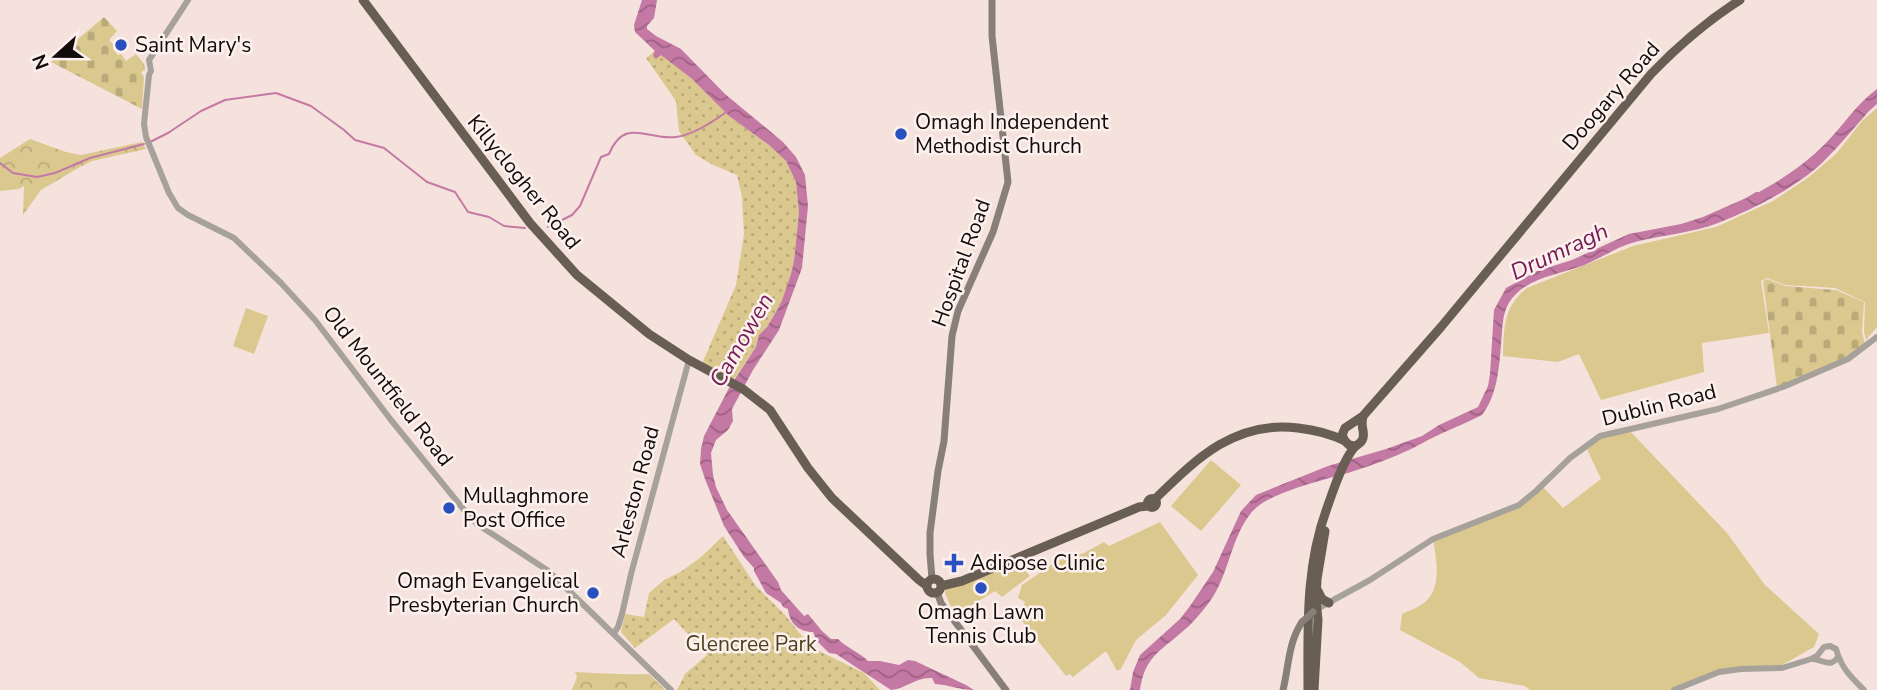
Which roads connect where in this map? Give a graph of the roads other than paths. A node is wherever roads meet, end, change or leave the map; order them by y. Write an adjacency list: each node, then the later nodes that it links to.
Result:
1 (188, 0): 16 (street, Old Mountfield Road)
2 (363, 0): 6 (highway, Killyclogher Road)
3 (992, 0): 11 (main road, Hospital Road)
4 (1740, 0): 7 (highway, Doogary Road)
5 (1877, 337): 14 (street, Dublin Road)
6 (689, 360): 11 (highway, Killyclogher Road); 16 (street, Arleston Road)
7 (1353, 428): 8 (highway); 9 (highway); 9 (highway)
8 (1331, 434): 9 (highway); 13 (highway)
9 (1350, 448): 10 (highway)
10 (1334, 490): 12 (highway); 26 (highway)
11 (930, 582): 13 (highway, Killyclogher Road)
12 (1316, 586): 14 (highway); 15 (highway)
13 (939, 589): 24 (main road)
14 (1329, 603): 15 (street, Dublin Road)
15 (1315, 611): 25 (main road, bridge); 27 (highway)
16 (614, 633): 23 (street, Old Mountfield Road)
17 (1820, 653): 18 (street); 19 (street); 20 (street)
18 (1838, 657): 21 (street); 22 (street)
19 (1811, 659): 20 (street); 28 (street)
20 (1823, 661): 21 (street)
21 (1832, 663): 22 (street)
22 (1843, 668): 29 (street)
23 (671, 690)
24 (1006, 690)
25 (1283, 690)
26 (1308, 690)
27 (1314, 690)
28 (1674, 690)
29 (1864, 690)

